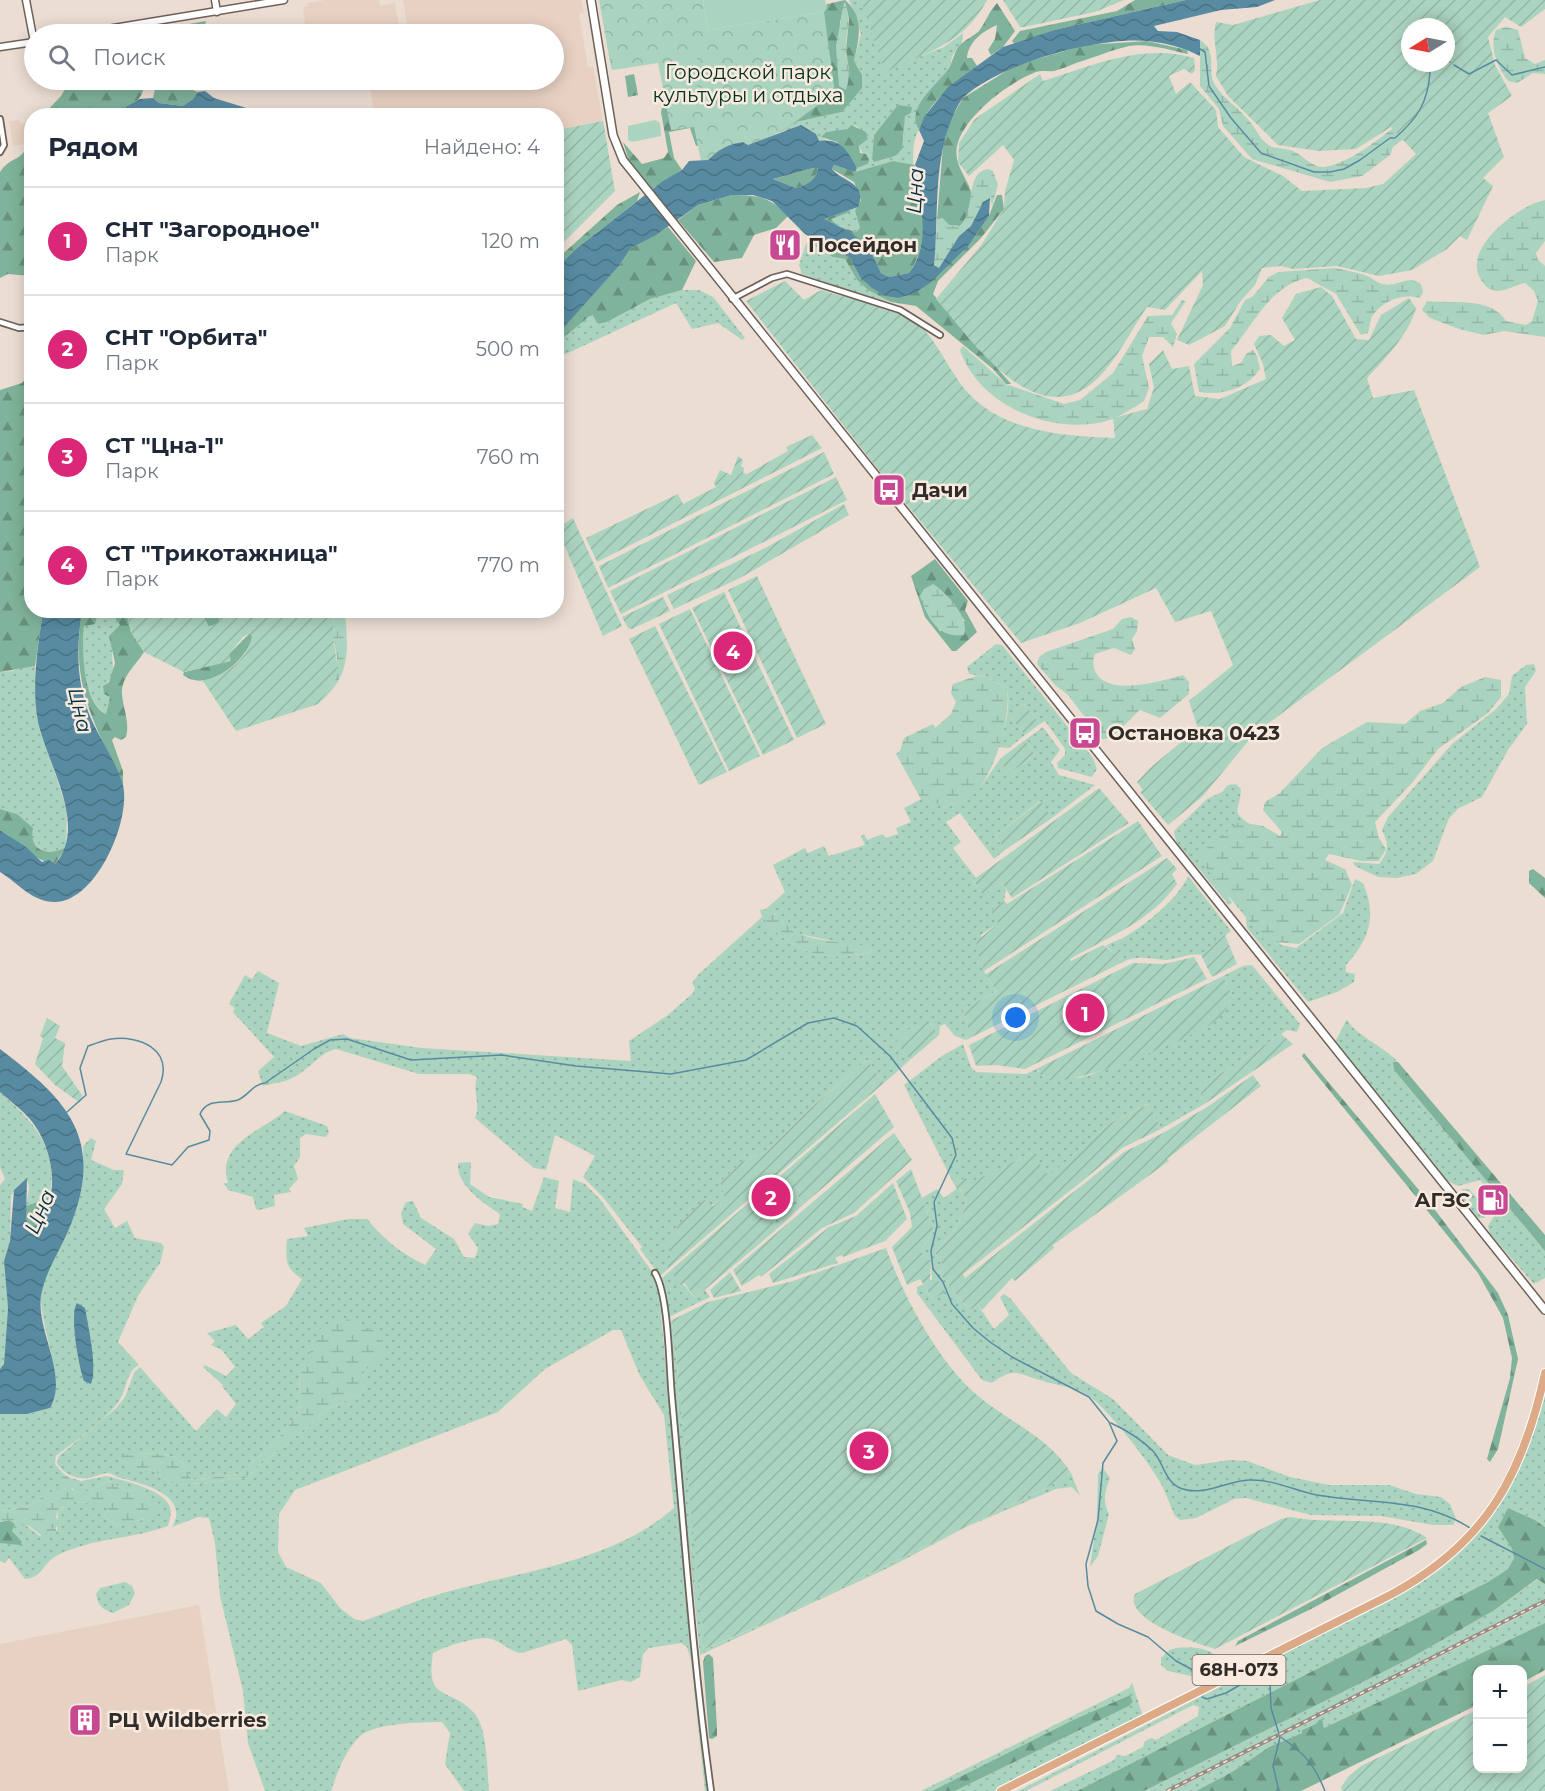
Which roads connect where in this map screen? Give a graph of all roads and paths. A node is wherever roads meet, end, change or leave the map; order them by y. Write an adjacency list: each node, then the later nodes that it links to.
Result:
1 (26, 0): 6 (street)
2 (215, 0): 5 (street)
3 (284, 0): 5 (street)
4 (591, 0): 12 (main road)
5 (217, 12): 7 (street)
6 (31, 24)
7 (141, 24)
8 (24, 43): 9 (street)
9 (0, 47)
10 (0, 119): 11 (street)
11 (0, 152)
12 (732, 299): 15 (street); 17 (main road)
13 (0, 322): 14 (street)
14 (24, 328)
15 (940, 335)
16 (655, 1273): 21 (street)
17 (1539, 1303): 18 (main road); 19 (main road)
18 (1545, 1310)
19 (1545, 1319)
20 (1545, 1374): 22 (main road, 68Н-073)
21 (711, 1791)
22 (1001, 1791)

